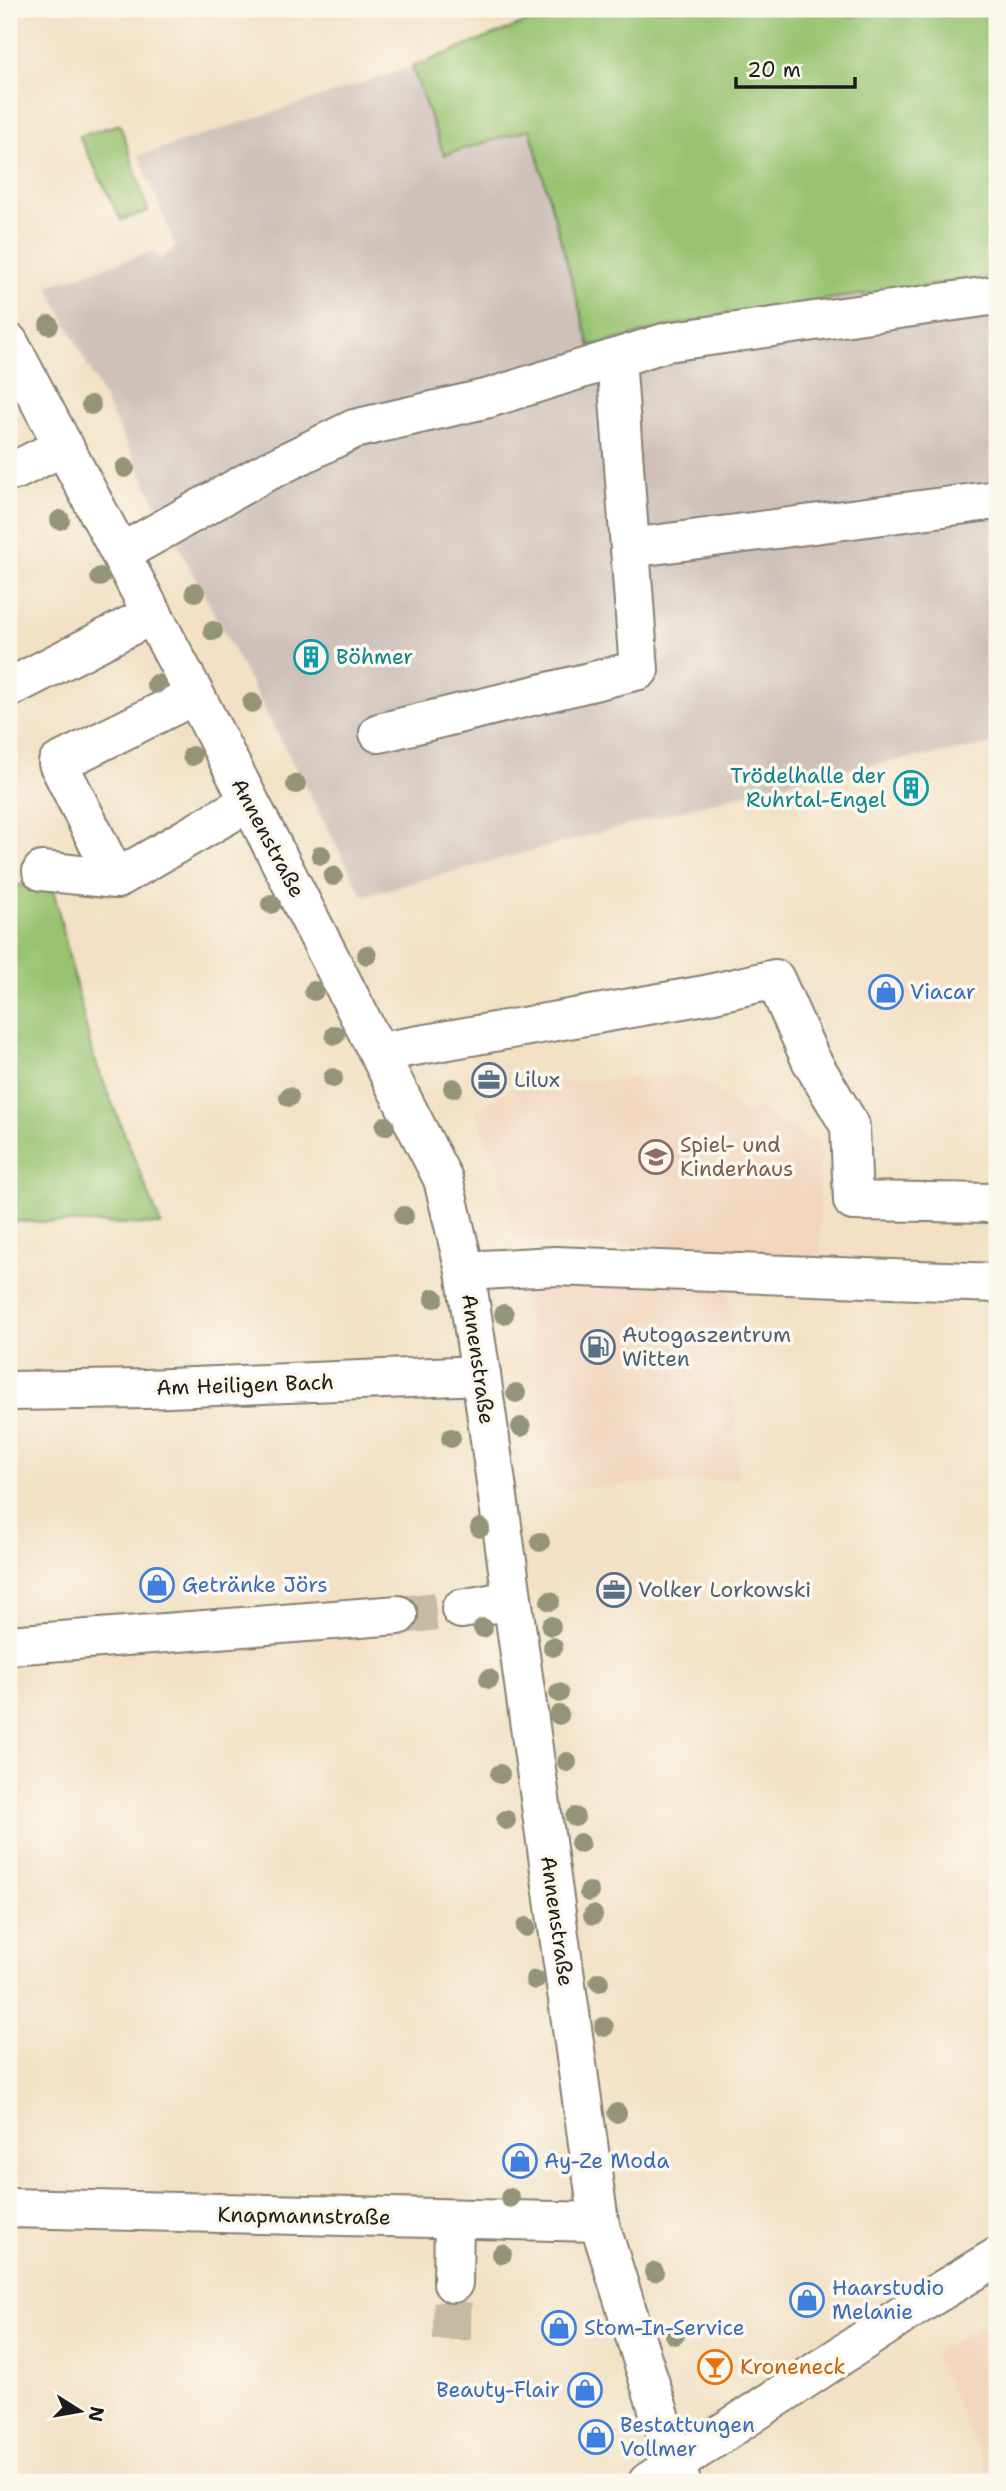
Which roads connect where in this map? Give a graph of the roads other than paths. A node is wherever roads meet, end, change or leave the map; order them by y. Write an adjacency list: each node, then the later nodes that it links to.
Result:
1 (997, 295): 3 (street)
2 (10, 347): 4 (street, Annenstraße)
3 (616, 358): 7 (street); 8 (street)
4 (64, 446): 5 (street); 8 (street, Annenstraße)
5 (16, 470)
6 (997, 500): 7 (street)
7 (630, 548): 12 (street)
8 (121, 553): 9 (street, Annenstraße)
9 (153, 614): 10 (street); 11 (street, Annenstraße)
10 (9, 688)
11 (195, 695): 13 (street, Annenstraße); 15 (street)
12 (379, 733)
13 (249, 803): 15 (street); 16 (street, Annenstraße)
14 (42, 872): 15 (street)
15 (116, 879)
16 (380, 1052): 17 (street); 18 (street, Annenstraße)
17 (997, 1203)
18 (465, 1271): 19 (street); 20 (street, Annenstraße)
19 (997, 1283)
20 (481, 1375): 21 (street, Am Heiligen Bach); 22 (street, Annenstraße)
21 (9, 1391)
22 (513, 1600): 23 (street); 28 (street, Annenstraße)
23 (461, 1609)
24 (398, 1615): 25 (street)
25 (9, 1646)
26 (9, 2208): 27 (street, Knapmannstraße)
27 (454, 2220): 28 (street, Knapmannstraße); 30 (street)
28 (599, 2222): 31 (street, Annenstraße)
29 (997, 2257): 31 (street)
30 (453, 2283)
31 (668, 2476)

